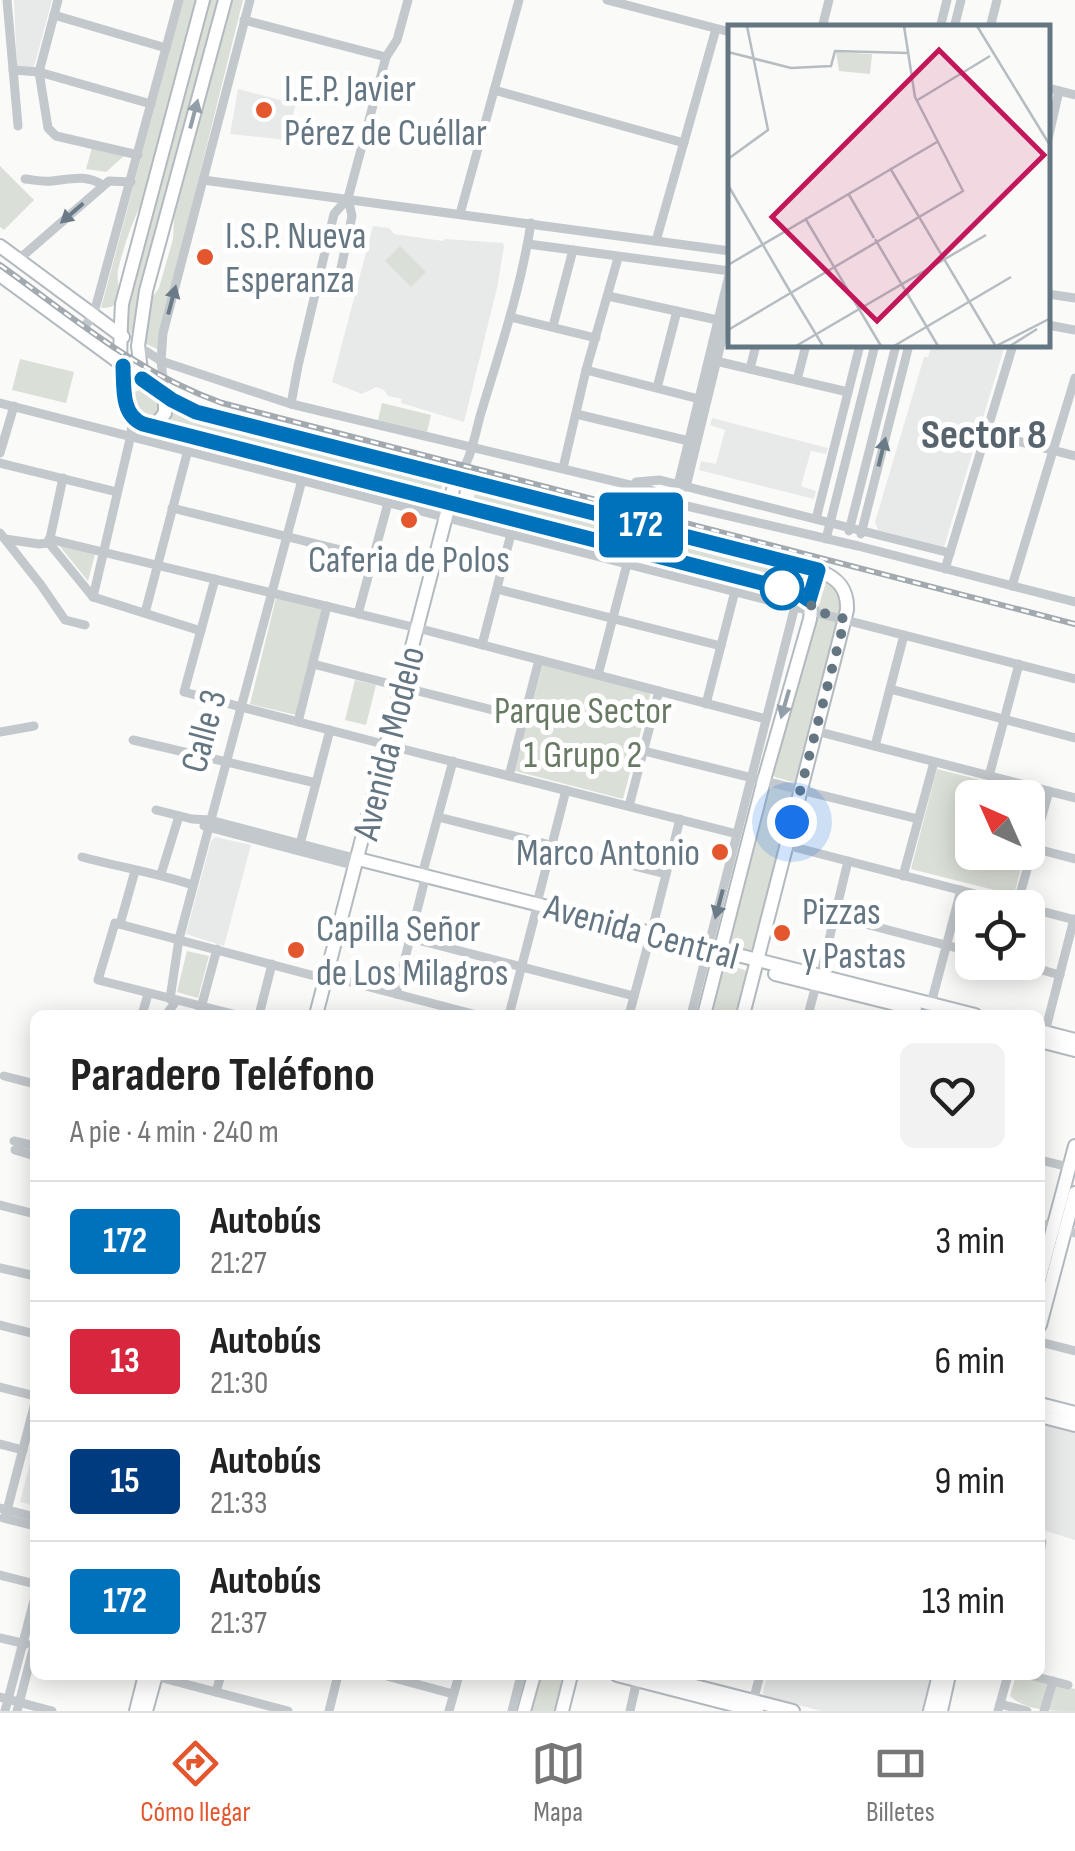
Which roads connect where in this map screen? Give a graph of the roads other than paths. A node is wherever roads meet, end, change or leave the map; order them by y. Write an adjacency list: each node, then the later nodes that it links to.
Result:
1 (6, 0): 24 (street)
2 (58, 0): 14 (street)
3 (179, 0): 22 (street)
4 (203, 0): 35 (main road)
5 (225, 0): 36 (main road, one-way to 5)
6 (250, 0): 15 (street)
7 (408, 0): 23 (street)
8 (518, 0): 27 (street)
9 (607, 0): 20 (street)
10 (829, 0): 16 (street)
11 (947, 0): 17 (street)
12 (961, 0): 18 (street)
13 (997, 0): 19 (street)
14 (54, 15): 22 (street); 25 (street)
15 (244, 20): 23 (street); 38 (street)
16 (823, 25)
17 (941, 25)
18 (955, 25)
19 (991, 25)
20 (716, 28): 21 (street); 33 (street)
21 (728, 31)
22 (166, 48): 30 (street)
23 (386, 57): 41 (street)
24 (13, 70): 25 (street); 31 (street)
25 (40, 72): 30 (street); 34 (street)
26 (1050, 88): 28 (street)
27 (494, 90): 33 (street); 42 (street)
28 (1060, 91): 29 (street); 32 (street)
29 (1075, 95)
30 (151, 104): 34 (street)
31 (18, 126)
32 (1050, 130)
33 (684, 143): 44 (street)
34 (138, 155): 39 (street)
35 (157, 168): 36 (main road); 58 (main road)
36 (178, 174): 70 (main road)
37 (25, 179): 40 (street)
38 (203, 180): 41 (street); 79 (street, one-way to 38)
39 (130, 182): 40 (street); 61 (street)
40 (103, 185): 50 (street, one-way to 50)
41 (348, 198): 42 (street); 53 (street); 91 (street)
42 (460, 214): 43 (street)
43 (531, 223): 44 (street); 45 (street, Avenida Modelo)
44 (656, 241): 48 (street)
45 (528, 244): 47 (street); 62 (street, Avenida Modelo)
46 (0, 246): 50 (main road)
47 (573, 250): 49 (street); 65 (street)
48 (728, 251)
49 (618, 258): 51 (street); 56 (street)
50 (18, 260): 61 (main road)
51 (728, 271)
52 (0, 276): 67 (main road)
53 (339, 278)
54 (728, 284): 63 (street)
55 (1050, 294): 57 (street)
56 (608, 296): 59 (street); 69 (street)
57 (1075, 298)
58 (122, 304): 61 (main road); 68 (main road)
59 (677, 310): 63 (street); 86 (street)
60 (728, 310): 63 (street)
61 (93, 315): 67 (street); 68 (main road)
62 (510, 317): 65 (street); 99 (street, Avenida Modelo)
63 (722, 321): 78 (street); 89 (street)
64 (1050, 325): 66 (street)
65 (553, 326): 69 (street)
66 (1075, 330)
67 (80, 334): 80 (main road)
68 (121, 336): 70 (main road); 80 (main road)
69 (596, 338): 82 (street)
70 (138, 346): 79 (street); 85 (main road)
71 (755, 348): 81 (street)
72 (805, 348): 84 (street)
73 (859, 348): 87 (street)
74 (874, 348): 115 (street)
75 (895, 348): 116 (street)
76 (908, 348): 117 (street, one-way to 76)
77 (1012, 348): 96 (street)
78 (716, 360): 81 (street); 110 (street)
79 (161, 361): 85 (street); 91 (street)
80 (123, 366): 85 (main road); 88 (main road)
81 (750, 369): 84 (street)
82 (586, 370): 86 (street); 93 (street)
83 (1075, 378): 101 (street)
84 (797, 380): 87 (street)
85 (154, 388): 88 (main road); 95 (main road); 106 (main road)
86 (656, 388): 89 (street)
87 (848, 392): 115 (street)
88 (124, 394): 94 (main road)
89 (699, 399): 98 (street)
90 (0, 403): 92 (street)
91 (291, 404): 99 (street)
92 (14, 406): 97 (street); 102 (street)
93 (576, 414): 98 (street); 105 (street)
94 (132, 419): 95 (main road); 97 (street)
95 (154, 427): 114 (main road)
96 (986, 434): 101 (street); 126 (street)
97 (130, 435): 100 (street); 111 (street)
98 (689, 441): 110 (street)
99 (471, 446): 105 (street); 106 (street, Avenida Modelo)
100 (188, 450): 108 (street); 113 (street)
101 (1053, 451): 103 (street); 133 (street)
102 (0, 453)
103 (1075, 456)
104 (0, 463): 107 (street)
105 (563, 468): 109 (street)
106 (461, 477): 114 (main road, Avenida Modelo); 131 (main road)
107 (63, 478): 111 (street); 122 (street)
108 (302, 480): 112 (street); 120 (street, Calle 3)
109 (623, 483): 110 (street); 121 (street)
110 (682, 486): 115 (street)
111 (117, 492): 125 (street)
112 (388, 503): 114 (street); 127 (street)
113 (172, 508): 120 (street); 129 (street)
114 (451, 511): 118 (street); 139 (main road); 147 (main road, Avenida Modelo)
115 (822, 521): 116 (street); 121 (street)
116 (850, 528): 117 (street); 123 (street)
117 (862, 531): 124 (street); 126 (street)
118 (511, 534): 128 (street); 134 (street)
119 (2, 536): 122 (street); 146 (street)
120 (286, 536): 127 (street); 136 (street, Calle 3)
121 (822, 538): 123 (street)
122 (49, 541): 125 (street); 137 (street)
123 (846, 543): 124 (street)
124 (858, 546): 130 (street)
125 (103, 552): 129 (street); 137 (street)
126 (950, 553): 130 (street)
127 (373, 558): 143 (street)
128 (626, 564): 135 (street); 144 (street)
129 (157, 566): 132 (street); 142 (street)
130 (945, 569): 133 (street)
131 (818, 570): 139 (main road); 145 (main road)
132 (214, 579): 136 (street); 148 (street)
133 (1012, 586): 138 (street)
134 (497, 590): 144 (street); 150 (street)
135 (735, 591): 141 (street); 151 (street)
136 (271, 593): 140 (street); 161 (street, Calle 3)
137 (93, 597): 142 (street)
138 (1075, 600)
139 (810, 605): 141 (street); 145 (street); 180 (main road, one-way to 180)
140 (327, 606): 143 (street); 153 (street)
141 (795, 606): 163 (street)
142 (145, 613): 148 (street)
143 (358, 614): 147 (street)
144 (612, 619): 151 (street); 155 (street)
145 (845, 619): 149 (street); 168 (main road)
146 (85, 626)
147 (421, 629): 150 (street); 157 (main road, Avenida Modelo)
148 (200, 630): 161 (street)
149 (904, 634): 154 (street); 158 (street)
150 (482, 645): 152 (street)
151 (721, 646): 160 (street)
152 (539, 660): 155 (street); 162 (street)
153 (313, 664): 157 (street); 165 (street)
154 (1019, 664): 156 (street); 164 (street)
155 (598, 675): 159 (street)
156 (1075, 679)
157 (406, 688): 162 (street); 172 (main road, Avenida Modelo)
158 (890, 689): 164 (street); 173 (street)
159 (659, 691): 160 (street); 174 (street)
160 (706, 704): 163 (street)
161 (240, 707): 165 (street); 175 (street, Calle 3)
162 (524, 718): 178 (street)
163 (766, 719): 180 (street)
164 (1004, 719): 170 (street); 179 (street)
165 (298, 722): 167 (street)
166 (34, 726): 169 (street)
167 (330, 730): 172 (street); 181 (street)
168 (816, 731): 173 (street); 183 (main road)
169 (0, 732)
170 (1075, 738)
171 (133, 740): 175 (street)
172 (391, 746): 176 (street); 202 (main road, Avenida Modelo)
173 (875, 746): 177 (street)
174 (644, 751): 180 (street); 186 (street)
175 (226, 760): 181 (street); 193 (street, Calle 3)
176 (453, 761): 178 (street); 190 (street)
177 (934, 762): 179 (street); 192 (street)
178 (509, 776): 182 (street)
179 (989, 776): 184 (street)
180 (757, 779): 183 (street); 194 (street); 222 (main road)
181 (316, 783): 195 (street)
182 (566, 790): 186 (street); 197 (street)
183 (800, 790): 192 (street); 196 (main road)
184 (1049, 792): 185 (street); 187 (street)
185 (1075, 798)
186 (629, 806): 191 (street)
187 (1045, 806)
188 (156, 810): 189 (street, Avenida Central)
189 (179, 816): 193 (street, Avenida Central); 204 (street)
190 (438, 816): 197 (street); 207 (street)
191 (680, 819): 194 (street); 205 (street)
192 (918, 819): 206 (street)
193 (209, 824): 195 (street, Avenida Central); 202 (street, Avenida Central); 208 (street, Calle 3)
194 (737, 834): 222 (street, one-way to 222)
195 (300, 844): 202 (street, Avenida Central)
196 (786, 845): 201 (street); 224 (main road)
197 (552, 846): 205 (street); 210 (street)
198 (1045, 851): 200 (street)
199 (82, 857): 203 (street)
200 (1075, 859)
201 (848, 862): 206 (street); 212 (street)
202 (361, 863): 207 (main road, Avenida Central); 228 (main road, Avenida Modelo)
203 (135, 871): 204 (street); 215 (street)
204 (161, 874): 208 (street)
205 (666, 874): 216 (street)
206 (903, 876): 209 (street)
207 (423, 879): 210 (main road, Avenida Central); 217 (street)
208 (194, 885): 218 (street, Calle 3)
209 (962, 890)
210 (537, 907): 216 (main road, Avenida Central); 225 (street)
211 (1045, 912): 214 (street)
212 (834, 916): 219 (street); 229 (street)
213 (955, 916): 219 (street)
214 (1074, 919): 227 (street)
215 (120, 924): 218 (street); 230 (street)
216 (650, 937): 222 (main road, Avenida Central); 232 (street)
217 (410, 938): 225 (street); 231 (street)
218 (180, 939): 221 (street); 233 (street, Calle 3)
219 (947, 945): 220 (street); 249 (street)
220 (955, 947)
221 (217, 949): 223 (street); 237 (street)
222 (713, 954): 224 (main road, Avenida Central); 244 (street); 245 (main road)
223 (272, 964): 228 (street); 238 (street)
224 (756, 965): 229 (main road, Avenida Central); 246 (main road)
225 (522, 967): 232 (street); 242 (street)
226 (1045, 970): 227 (street)
227 (1060, 974): 250 (street)
228 (330, 978): 231 (street); 239 (main road, Avenida Modelo); 240 (main road, Avenida Modelo)
229 (818, 981): 247 (street); 248 (main road, Avenida Central)
230 (148, 994): 233 (street); 234 (street)
231 (396, 994): 241 (street)
232 (634, 996): 243 (street)
233 (173, 1000): 235 (street); 236 (street)
234 (143, 1010)
235 (168, 1010)
236 (198, 1010)
237 (200, 1010)
238 (259, 1010)
239 (318, 1010)
240 (326, 1010)
241 (443, 1010)
242 (510, 1010)
243 (630, 1010)
244 (693, 1010)
245 (705, 1010)
246 (744, 1010)
247 (809, 1010)
248 (925, 1010)
249 (932, 1010)
250 (1045, 1025)
251 (1045, 1038): 253 (main road)
252 (1045, 1039): 254 (main road)
253 (1075, 1040)
254 (1075, 1050)
255 (4, 1076): 256 (street)
256 (30, 1083)
257 (30, 1146): 259 (street)
258 (1075, 1146): 261 (main road)
259 (30, 1154)
260 (1045, 1161): 261 (street)
261 (1070, 1167): 265 (main road)
262 (1075, 1193): 265 (main road)
263 (0, 1205): 264 (street)
264 (30, 1213)
265 (1059, 1228): 266 (main road); 269 (main road)
266 (1045, 1264)
267 (0, 1268): 268 (street)
268 (30, 1275)
269 (1045, 1300)
270 (0, 1325): 271 (street)
271 (30, 1333)
272 (1045, 1343): 273 (street)
273 (1075, 1352)
274 (0, 1387): 275 (street)
275 (30, 1397)
276 (1045, 1405): 277 (main road)
277 (1075, 1413)
278 (1045, 1417): 280 (main road)
279 (30, 1419): 282 (street)
280 (1075, 1425)
281 (0, 1444): 282 (street)
282 (22, 1450): 283 (street)
283 (3, 1513): 284 (street); 285 (street)
284 (30, 1516)
285 (30, 1524)
286 (0, 1576): 287 (street)
287 (30, 1583)
288 (0, 1638): 289 (street)
289 (30, 1644)
290 (30, 1650): 312 (street)
291 (1045, 1679): 308 (street)
292 (144, 1680): 318 (main road)
293 (155, 1680): 319 (main road)
294 (171, 1680): 310 (street)
295 (220, 1680): 310 (street)
296 (337, 1680): 320 (street)
297 (402, 1680): 311 (street)
298 (457, 1680): 311 (street)
299 (521, 1680): 322 (street)
300 (533, 1680): 323 (main road)
301 (571, 1680): 324 (main road)
302 (637, 1680): 313 (main road); 325 (street)
303 (667, 1680): 313 (main road)
304 (759, 1680): 313 (street)
305 (938, 1680): 327 (main road)
306 (948, 1680): 328 (main road)
307 (1007, 1680): 314 (street)
308 (1053, 1681): 309 (street); 330 (street)
309 (1068, 1685)
310 (216, 1692): 315 (street)
311 (454, 1694): 321 (street)
312 (11, 1702): 316 (street); 317 (street)
313 (752, 1708): 326 (main road)
314 (999, 1708): 329 (street)
315 (281, 1710)
316 (6, 1711)
317 (52, 1711)
318 (136, 1711)
319 (146, 1711)
320 (329, 1711)
321 (449, 1711)
322 (512, 1711)
323 (524, 1711)
324 (562, 1711)
325 (630, 1711)
326 (793, 1711)
327 (930, 1711)
328 (941, 1711)
329 (1027, 1711)
330 (1044, 1711)

